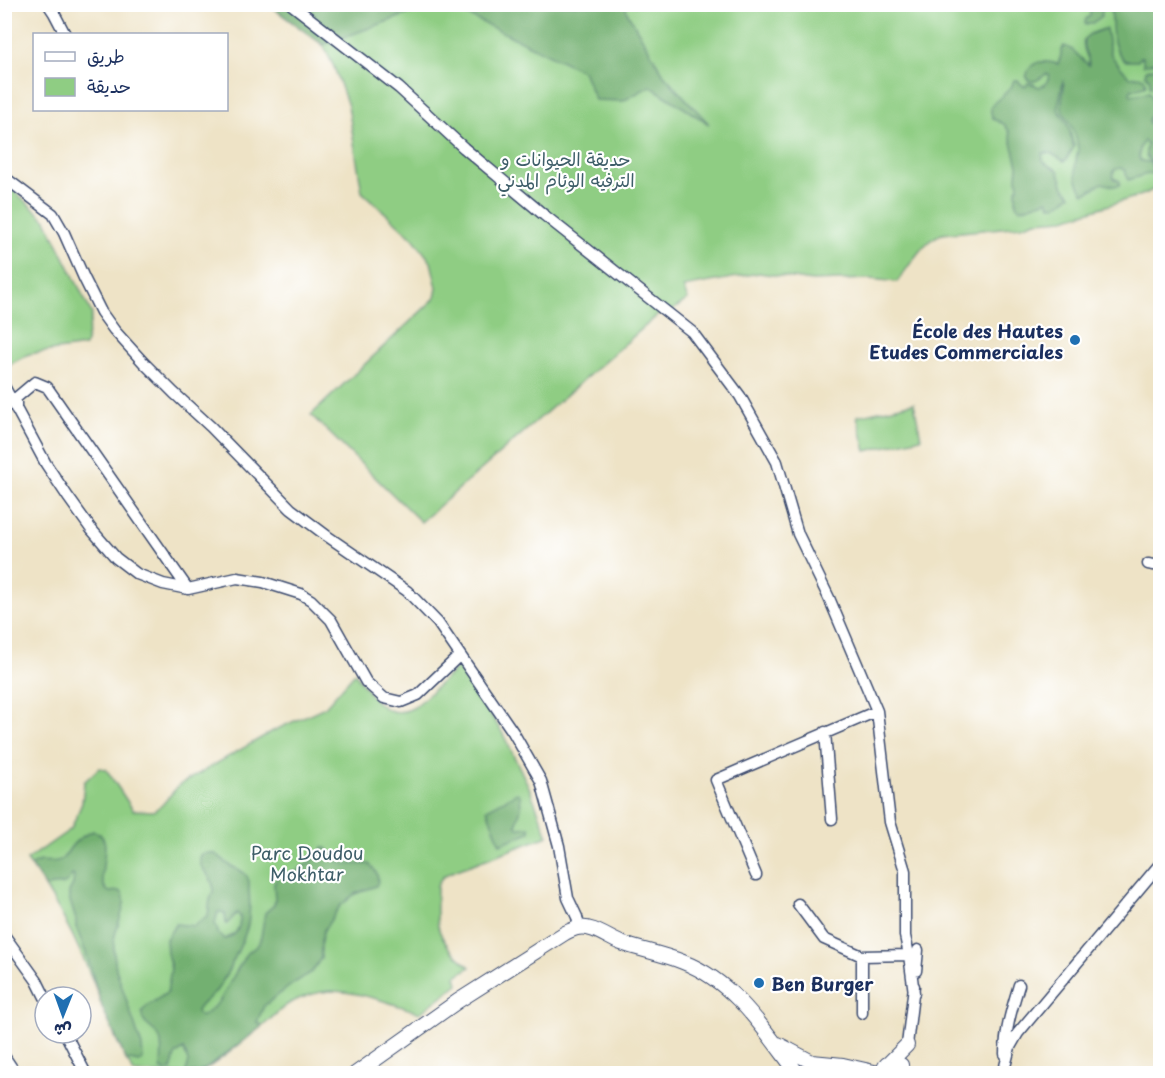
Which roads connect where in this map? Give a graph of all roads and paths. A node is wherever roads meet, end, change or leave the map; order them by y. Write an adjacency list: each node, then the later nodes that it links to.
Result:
1 (48, 4): 3 (street)
2 (291, 4): 11 (street)
3 (64, 33)
4 (4, 177): 10 (street)
5 (4, 386): 6 (street)
6 (16, 409): 9 (street); 9 (street)
7 (1148, 564): 8 (street)
8 (1161, 566)
9 (188, 589): 10 (street)
10 (460, 655): 17 (street)
11 (877, 711): 12 (street); 19 (street)
12 (825, 732): 13 (street); 15 (street)
13 (832, 819)
14 (1161, 864): 29 (street)
15 (756, 875)
16 (798, 904): 20 (street)
17 (579, 927): 24 (street); 33 (street)
18 (4, 935): 21 (street)
19 (914, 952): 20 (street); 26 (street)
20 (862, 956): 23 (street)
21 (39, 985)
22 (1019, 985): 29 (street)
23 (862, 1014)
24 (773, 1042): 28 (street); 34 (street)
25 (70, 1045): 32 (street)
26 (907, 1045): 30 (street)
27 (4, 1056): 31 (street)
28 (812, 1068): 30 (street)
29 (1004, 1068)
30 (891, 1069)
31 (16, 1074)
32 (86, 1074)
33 (355, 1074)
34 (798, 1074)

